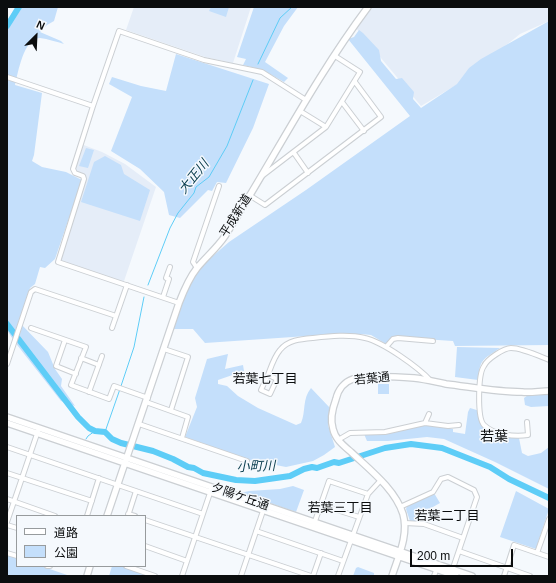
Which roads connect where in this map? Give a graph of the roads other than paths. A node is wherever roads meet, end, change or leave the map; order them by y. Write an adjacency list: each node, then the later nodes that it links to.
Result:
1 (368, 7): 2 (street, 平成新道)
2 (335, 56): 4 (street); 5 (street, 平成新道)
3 (8, 78): 7 (street)
4 (356, 82): 6 (street); 10 (street)
5 (306, 100): 7 (street); 8 (street, 平成新道)
6 (342, 102): 9 (street); 10 (street)
7 (93, 106): 18 (street)
8 (300, 111): 9 (street); 13 (street, 平成新道)
9 (326, 127): 11 (street)
10 (364, 131): 12 (street)
11 (294, 153): 12 (street); 13 (street)
12 (308, 173): 15 (street)
13 (260, 178): 15 (street, 平成新道)
14 (219, 186): 17 (street)
15 (249, 195): 17 (street, 平成新道)
16 (170, 267): 19 (street)
17 (197, 268): 20 (street, 平成新道)
18 (127, 285): 19 (street); 21 (street)
19 (163, 297): 20 (street)
20 (179, 303): 27 (street, 平成新道)
21 (116, 316): 23 (street); 28 (street)
22 (31, 328): 24 (street)
23 (112, 328)
24 (65, 340): 30 (street); 34 (street)
25 (433, 341): 26 (street)
26 (386, 347): 35 (street); 36 (street)
27 (164, 349): 40 (street, 平成新道); 41 (street)
28 (9, 350): 32 (street)
29 (102, 356): 33 (street)
30 (81, 358): 33 (street); 34 (street)
31 (549, 360): 37 (street)
32 (7, 364)
33 (99, 364): 39 (street)
34 (76, 374): 39 (street)
35 (268, 375): 35 (street)
36 (432, 381): 37 (street, 若葉通); 51 (street, 若葉通)
37 (480, 388): 38 (street, 若葉通); 44 (street)
38 (549, 391)
39 (89, 392): 40 (street)
40 (147, 400): 41 (street); 47 (street, 平成新道)
41 (171, 410): 50 (street)
42 (429, 414): 46 (street)
43 (7, 417): 49 (street, 夕陽ケ丘通)
44 (527, 422)
45 (7, 423): 49 (street, 夕陽ケ丘通)
46 (425, 423): 48 (street); 51 (street)
47 (139, 424): 50 (street); 54 (street, 平成新道)
48 (459, 425)
49 (38, 431): 53 (street); 54 (street, 夕陽ケ丘通)
50 (182, 438): 55 (street)
51 (338, 440): 59 (street, 若葉通)
52 (7, 447): 53 (street)
53 (30, 455): 57 (street); 58 (street)
54 (127, 458): 60 (street, 平成新道); 61 (street, 夕陽ケ丘通)
55 (247, 461)
56 (7, 473): 57 (street)
57 (22, 478): 65 (street); 66 (street)
58 (99, 478): 60 (street); 65 (street)
59 (380, 481): 63 (street); 68 (street, 若葉通)
60 (118, 484): 62 (street); 73 (street, 平成新道)
61 (211, 490): 69 (street, 夕陽ケ丘通); 70 (street)
62 (136, 491): 70 (street); 74 (street)
63 (368, 494): 67 (street); 75 (street)
64 (7, 499): 66 (street)
65 (92, 501): 72 (street)
66 (14, 502): 71 (street); 79 (street)
67 (321, 504): 75 (street); 80 (street)
68 (400, 507): 78 (street, 若葉通); 84 (street)
69 (264, 508): 80 (street, 夕陽ケ丘通); 81 (street)
70 (203, 514): 82 (street)
71 (52, 515)
72 (87, 515)
73 (107, 515)
74 (128, 515)
75 (359, 517): 83 (street)
76 (549, 519): 88 (street)
77 (146, 520): 82 (street)
78 (405, 523): 84 (street); 90 (street, 若葉通)
79 (7, 524)
80 (314, 525): 83 (street, 夕陽ケ丘通)
81 (256, 531): 87 (street); 89 (street)
82 (195, 537): 89 (street); 92 (street)
83 (352, 538): 90 (street, 夕陽ケ丘通); 93 (street)
84 (463, 538): 86 (street)
85 (146, 546): 92 (street)
86 (459, 551): 96 (street); 97 (street)
87 (321, 553): 93 (street); 101 (street)
88 (537, 553): 91 (street); 96 (street)
89 (248, 554): 100 (street); 101 (street)
90 (399, 554): 95 (street, 夕陽ケ丘通); 103 (street, 若葉通)
91 (549, 557)
92 (187, 561): 99 (street)
93 (343, 561): 102 (street)
94 (129, 567): 98 (street)
95 (437, 567): 97 (street, 夕陽ケ丘通); 104 (street)
96 (507, 568): 106 (street); 107 (street)
97 (453, 573): 105 (street, 夕陽ケ丘通)
98 (152, 576)
99 (182, 576)
100 (241, 576)
101 (312, 576)
102 (338, 576)
103 (392, 576)
104 (434, 576)
105 (472, 576)
106 (504, 576)
107 (530, 576)

